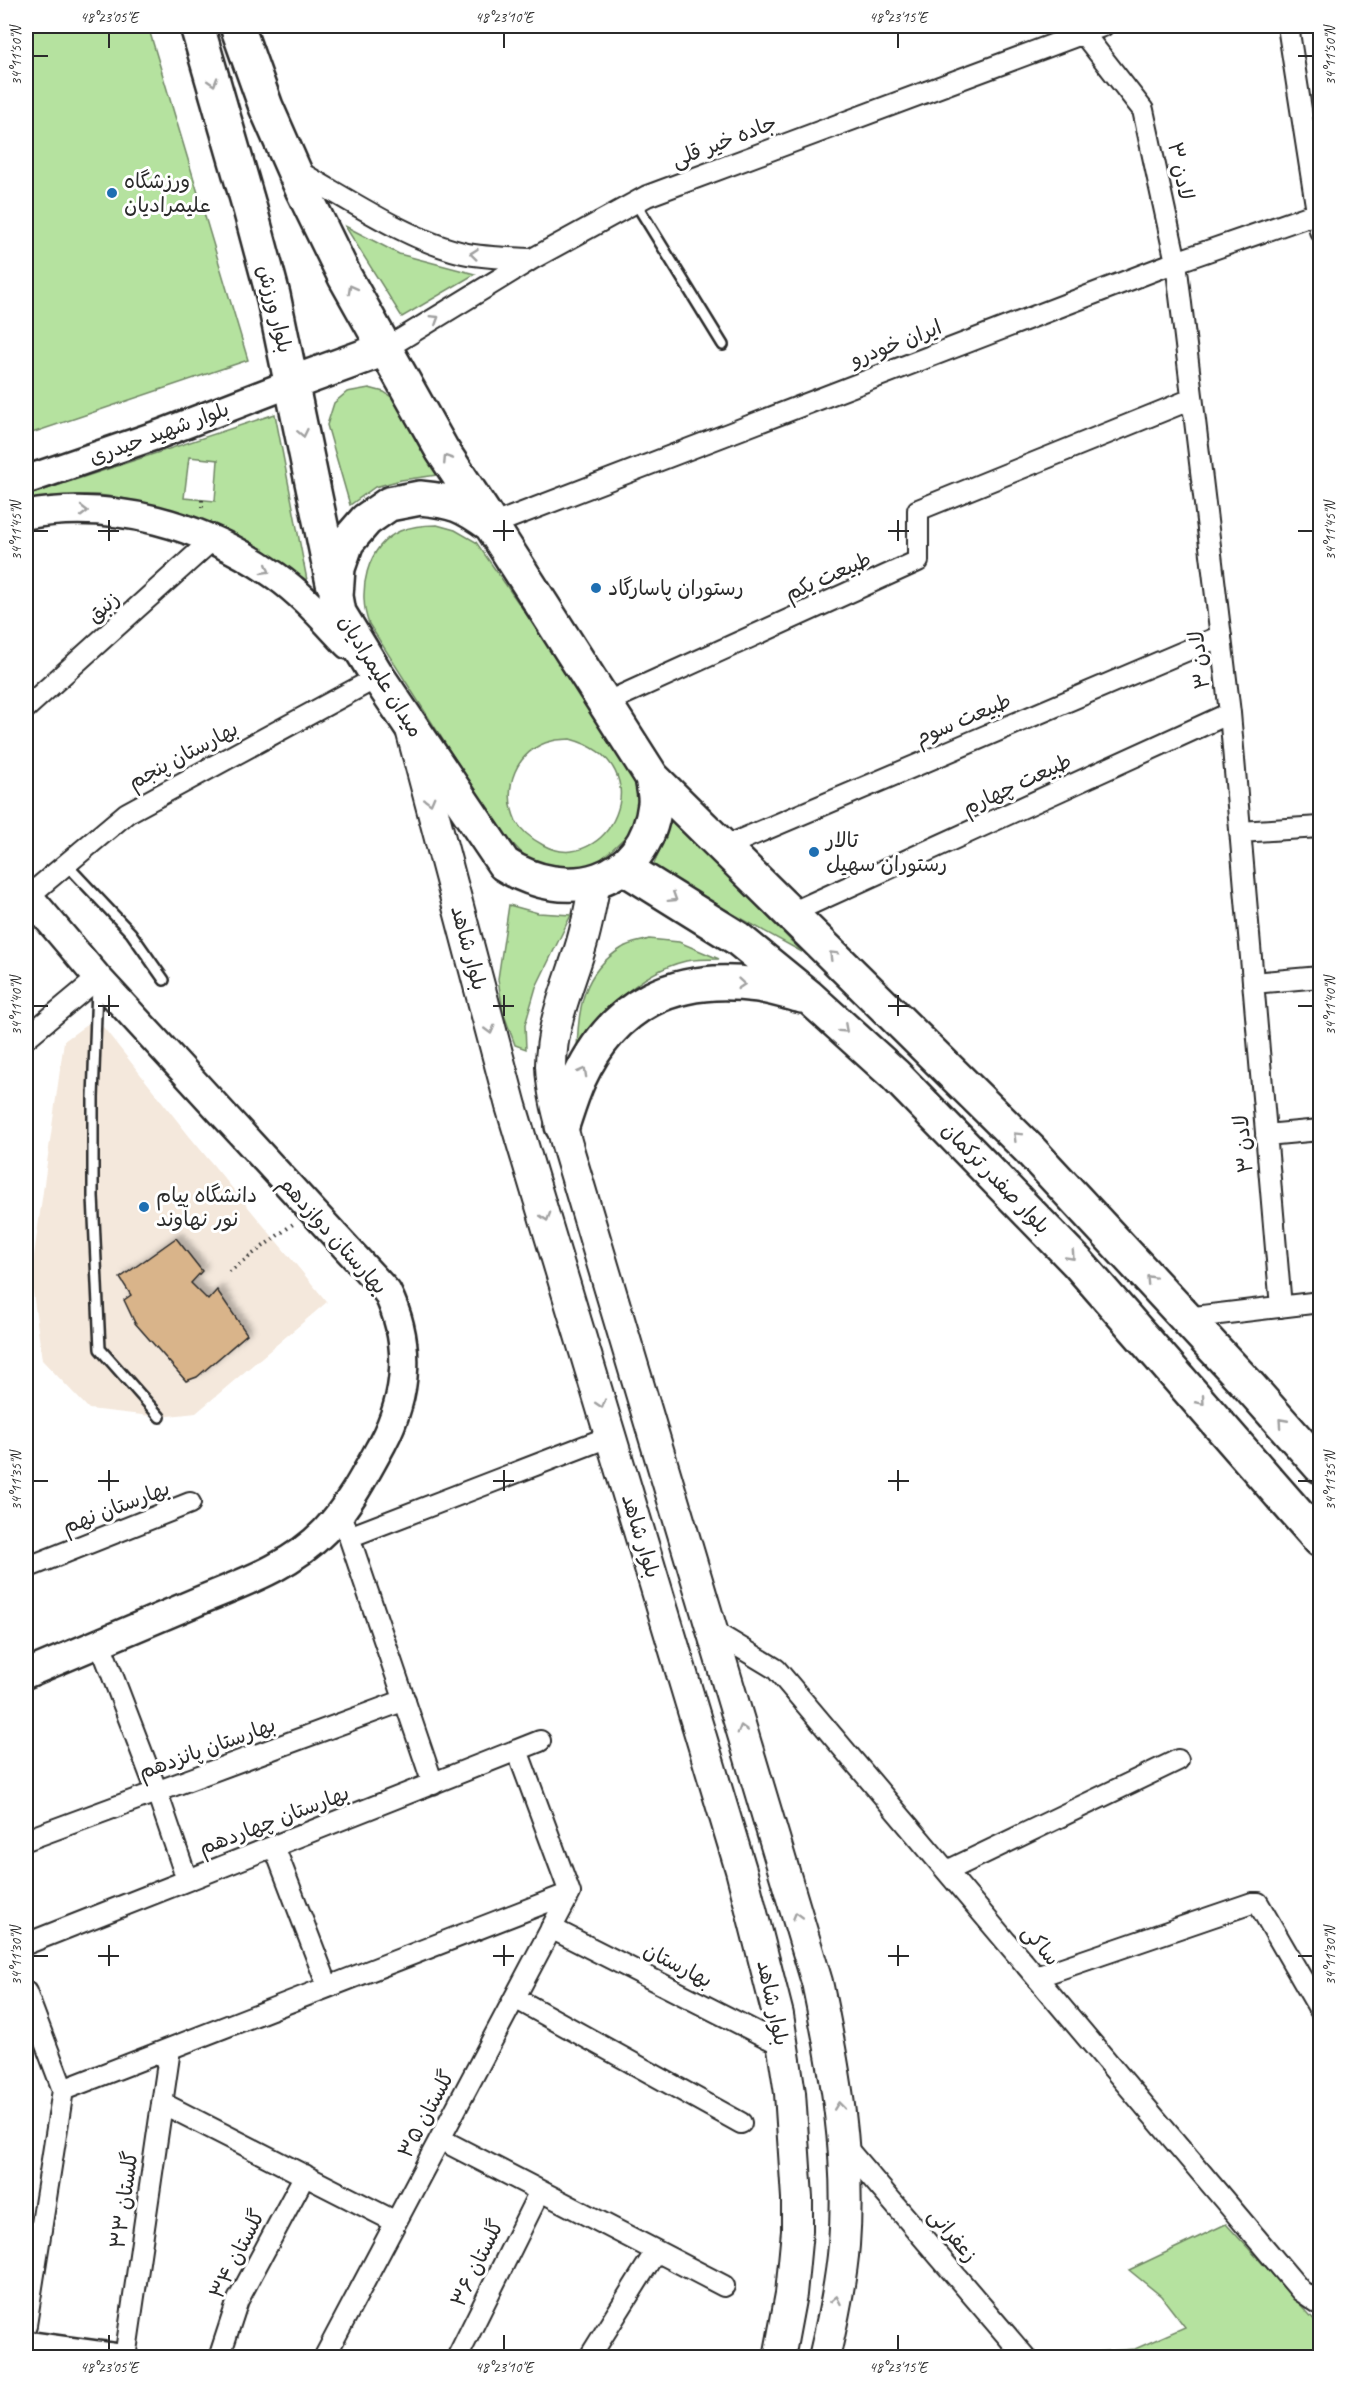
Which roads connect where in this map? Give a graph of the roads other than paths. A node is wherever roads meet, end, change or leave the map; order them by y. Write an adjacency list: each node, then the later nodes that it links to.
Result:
1 (197, 26): 13 (highway, بلوار ورزش, one-way to 13)
2 (237, 26): 6 (highway)
3 (1102, 26): 5 (street, جاده خیر قلی)
4 (1288, 26): 8 (street)
5 (1083, 33): 7 (street, جاده خیر قلی); 10 (street, لادن ۳)
6 (293, 168): 9 (street, one-way to 6); 12 (highway, one-way to 6)
7 (635, 202): 9 (street, جاده خیر قلی); 11 (lane)
8 (1319, 219): 10 (street, ایران خودرو)
9 (532, 259): 12 (street, جاده خیر قلی, one-way to 9)
10 (1176, 262): 14 (street, لادن ۳); 17 (street, ایران خودرو)
11 (723, 345)
12 (385, 350): 13 (highway); 17 (highway, one-way to 12)
13 (292, 383): 15 (street, بلوار شهید حیدری); 19 (highway, بلوار ورزش, one-way to 19)
14 (1192, 399): 20 (street, لادن ۳); 22 (street, طبیعت یکم)
15 (26, 480)
16 (26, 514): 18 (street, one-way to 18)
17 (491, 525): 19 (highway, میدان علیمرادیان); 22 (highway, میدان علیمرادیان)
18 (212, 540): 21 (street, one-way to 21); 23 (street, زنبق)
19 (336, 596): 21 (highway, میدان علیمرادیان)
20 (1221, 636): 24 (street, لادن ۳); 29 (street, طبیعت سوم)
21 (378, 677): 25 (highway, میدان علیمرادیان); 30 (street, بهارستان پنجم)
22 (605, 703): 26 (highway, میدان علیمرادیان)
23 (26, 708)
24 (1230, 713): 28 (street, لادن ۳); 33 (street, طبیعت چهارم)
25 (410, 724): 31 (highway, میدان علیمرادیان); 47 (main road, بلوار شاهد, one-way to 47)
26 (652, 777): 29 (highway, بلوار صفدر ترکمان); 31 (highway, میدان علیمرادیان)
27 (1320, 827): 28 (street)
28 (1240, 832): 37 (street, لادن ۳)
29 (724, 847): 33 (highway, بلوار صفدر ترکمان)
30 (66, 864): 32 (street, بهارستان پنجم); 36 (lane)
31 (609, 874): 38 (highway, بلوار صفدر ترکمان, one-way to 38); 40 (main road, بلوار شاهد)
32 (26, 896): 35 (street, بهارستان دوازدهم)
33 (791, 913): 45 (highway, بلوار صفدر ترکمان, one-way to 33)
34 (1320, 977): 37 (street)
35 (98, 978): 39 (street); 46 (lane); 50 (street, بهارستان دوازدهم)
36 (164, 980)
37 (1253, 983): 42 (street, لادن ۳)
38 (811, 999): 40 (highway, one-way to 38); 51 (highway, بلوار صفدر ترکمان, one-way to 51)
39 (26, 1038)
40 (562, 1126): 53 (main road, بلوار شاهد)
41 (1320, 1130): 42 (street)
42 (1266, 1135): 44 (street, لادن ۳)
43 (1320, 1302): 44 (street)
44 (1281, 1307): 45 (street)
45 (1186, 1318): 48 (highway, بلوار صفدر ترکمان, one-way to 45)
46 (160, 1417)
47 (611, 1436): 50 (street); 74 (main road, بلوار شاهد)
48 (1320, 1466)
49 (190, 1503): 52 (street, بهارستان نهم)
50 (345, 1525): 54 (street, بهارستان دوازدهم); 56 (street)
51 (1320, 1540)
52 (26, 1568)
53 (713, 1631): 64 (street, ساکی); 80 (main road, بلوار شاهد, one-way to 53)
54 (100, 1643): 55 (street, بهارستان دوازدهم); 61 (street)
55 (26, 1674)
56 (405, 1700): 60 (street); 61 (street, بهارستان پانزدهم)
57 (540, 1742): 58 (street, بهارستان چهاردهم)
58 (517, 1750): 60 (street, بهارستان چهاردهم); 66 (street)
59 (1178, 1760): 64 (street)
60 (433, 1784): 63 (street, بهارستان چهاردهم)
61 (157, 1792): 62 (street, بهارستان پانزدهم); 65 (street)
62 (26, 1840)
63 (274, 1846): 65 (street, بهارستان چهاردهم); 70 (street)
64 (947, 1871): 69 (street, ساکی)
65 (187, 1880): 68 (street, بهارستان چهاردهم)
66 (570, 1893): 67 (street, گلستان ۳۵); 70 (street)
67 (551, 1928): 72 (street, گلستان ۳۵); 74 (street, بهارستان)
68 (26, 1944)
69 (1036, 1977): 73 (street); 87 (street, ساکی)
70 (328, 1987): 75 (street)
71 (26, 1992): 76 (street)
72 (515, 1998): 78 (street); 79 (street, گلستان ۳۵)
73 (1320, 2010)
74 (782, 2046): 85 (main road, بلوار شاهد)
75 (170, 2049): 76 (street); 77 (street, گلستان ۳۳)
76 (63, 2090): 88 (street)
77 (162, 2103): 81 (street); 91 (street, گلستان ۳۳)
78 (741, 2123)
79 (440, 2139): 82 (street); 83 (street, گلستان ۳۵)
80 (843, 2144): 98 (main road, بلوار شاهد, one-way to 80); 99 (street, زعفرانی)
81 (305, 2175): 83 (street); 92 (street, گلستان ۳۴)
82 (540, 2191): 84 (street); 94 (street, گلستان ۳۶)
83 (396, 2222): 93 (street, گلستان ۳۵)
84 (656, 2251): 86 (street); 95 (street)
85 (794, 2268): 96 (main road); 97 (main road, بلوار شاهد)
86 (724, 2286)
87 (1320, 2304)
88 (26, 2325)
89 (26, 2344): 90 (street)
90 (120, 2358)
91 (125, 2358)
92 (219, 2358)
93 (324, 2358)
94 (457, 2358)
95 (589, 2358)
96 (764, 2358)
97 (779, 2358)
98 (824, 2358)
99 (1026, 2358)

